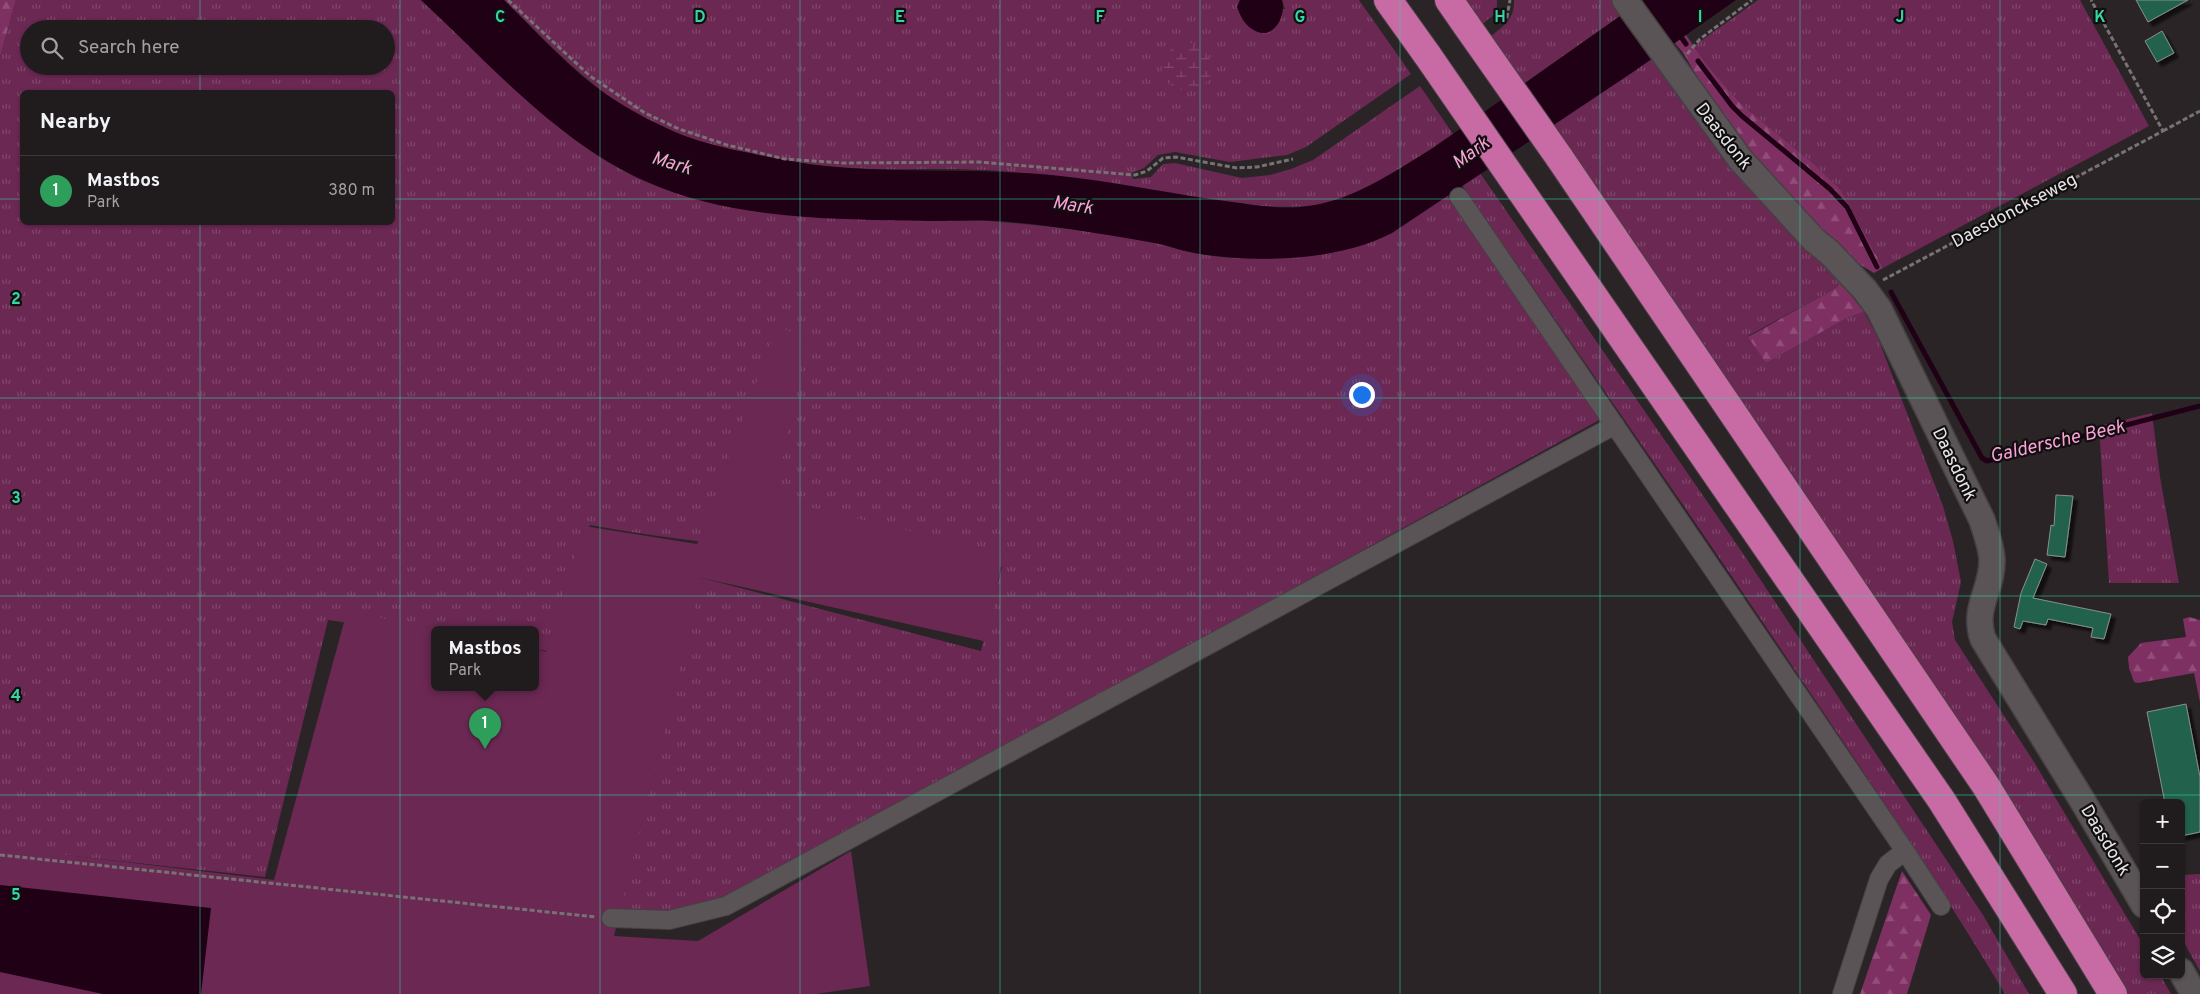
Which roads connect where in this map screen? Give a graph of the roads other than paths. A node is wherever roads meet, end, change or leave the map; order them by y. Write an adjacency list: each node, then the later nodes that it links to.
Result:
1 (1388, 0): 12 (highway, bridge)
2 (1449, 0): 13 (highway, bridge)
3 (1626, 1): 7 (street, Daasdonk)
4 (1459, 197): 5 (street)
5 (1615, 425): 6 (street); 9 (street)
6 (1906, 851): 8 (street); 11 (street)
7 (2140, 898)
8 (1941, 906)
9 (611, 918)
10 (2185, 978): 14 (street)
11 (1842, 994)
12 (2062, 994)
13 (2113, 994)
14 (2194, 994)

